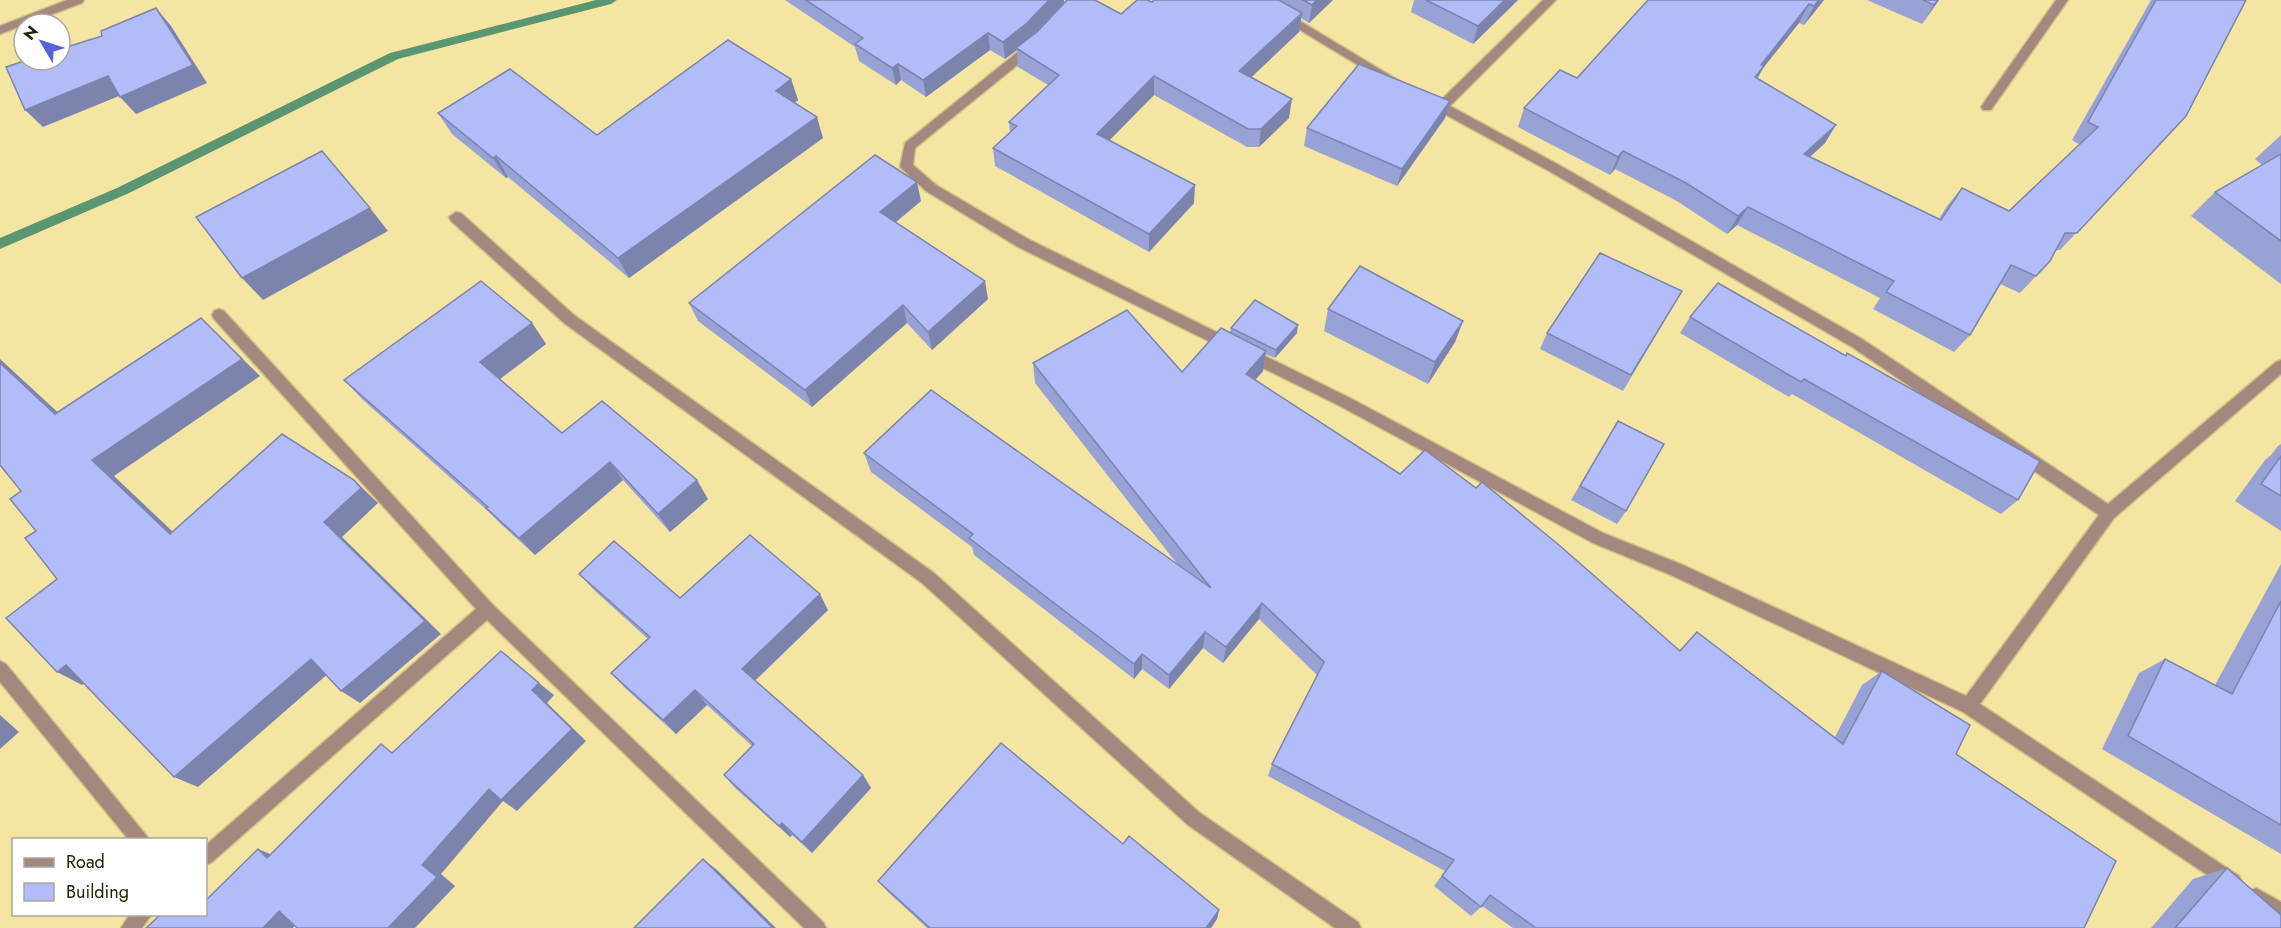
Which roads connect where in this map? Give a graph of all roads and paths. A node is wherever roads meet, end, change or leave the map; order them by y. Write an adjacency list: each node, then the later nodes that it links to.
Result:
1 (78, 0): 5 (street)
2 (1256, 0): 7 (street)
3 (1550, 0): 9 (street)
4 (2062, 0): 10 (street)
5 (0, 30)
6 (1047, 31): 17 (street)
7 (1400, 84)
8 (1420, 95): 9 (street)
9 (1441, 107): 14 (street)
10 (1987, 107)
11 (456, 217): 24 (street)
12 (219, 315): 15 (street)
13 (2281, 366): 14 (street)
14 (2109, 513): 17 (street)
15 (487, 610): 19 (street); 23 (street)
16 (0, 669): 18 (street)
17 (1969, 706): 20 (street)
18 (139, 838)
19 (207, 855)
20 (2281, 913)
21 (142, 916): 22 (street)
22 (130, 928)
23 (817, 928)
24 (1352, 928)

